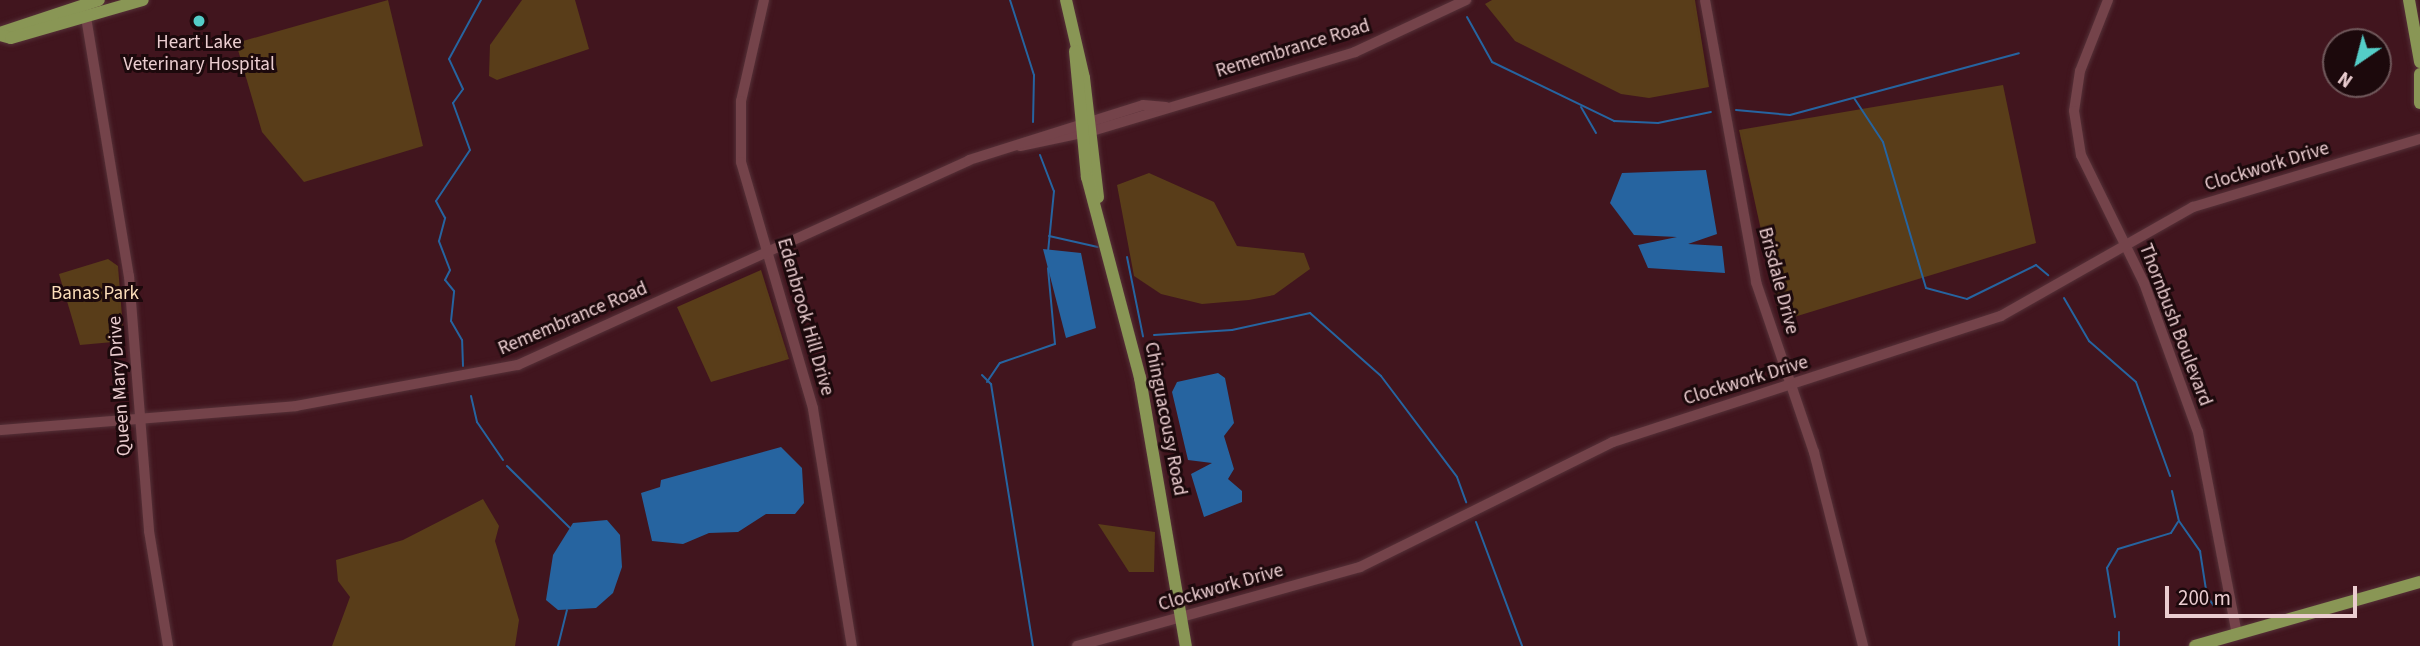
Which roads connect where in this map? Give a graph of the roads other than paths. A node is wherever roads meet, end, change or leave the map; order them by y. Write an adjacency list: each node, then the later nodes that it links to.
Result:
1 (99, 0): 9 (main road)
2 (144, 0): 9 (main road)
3 (764, 0): 17 (street, Edenbrook Hill Drive)
4 (1066, 0): 14 (main road, Chinguacousy Road)
5 (1466, 0): 14 (street, Remembrance Road)
6 (1705, 0): 18 (street, Brisdale Drive)
7 (2108, 0): 16 (street, Thornbush Boulevard)
8 (2409, 0): 11 (main road)
9 (84, 7): 10 (main road); 19 (street, Queen Mary Drive)
10 (0, 34)
11 (2420, 62)
12 (2420, 74): 13 (main road)
13 (2420, 103)
14 (1086, 127): 17 (street, Remembrance Road); 22 (main road, Chinguacousy Road)
15 (2420, 139): 16 (street, Clockwork Drive)
16 (2125, 243): 18 (street, Clockwork Drive); 23 (street, Thornbush Boulevard)
17 (770, 251): 19 (street, Remembrance Road); 25 (street, Edenbrook Hill Drive)
18 (1791, 386): 22 (street, Clockwork Drive); 28 (street, Brisdale Drive)
19 (141, 418): 20 (street, Remembrance Road); 24 (street, Queen Mary Drive)
20 (0, 430)
21 (2420, 582): 23 (main road)
22 (1181, 617): 26 (street, Clockwork Drive); 27 (main road, Chinguacousy Road)
23 (2236, 634): 29 (main road)
24 (168, 646)
25 (852, 646)
26 (1077, 646)
27 (1186, 646)
28 (1863, 646)
29 (2195, 646)

